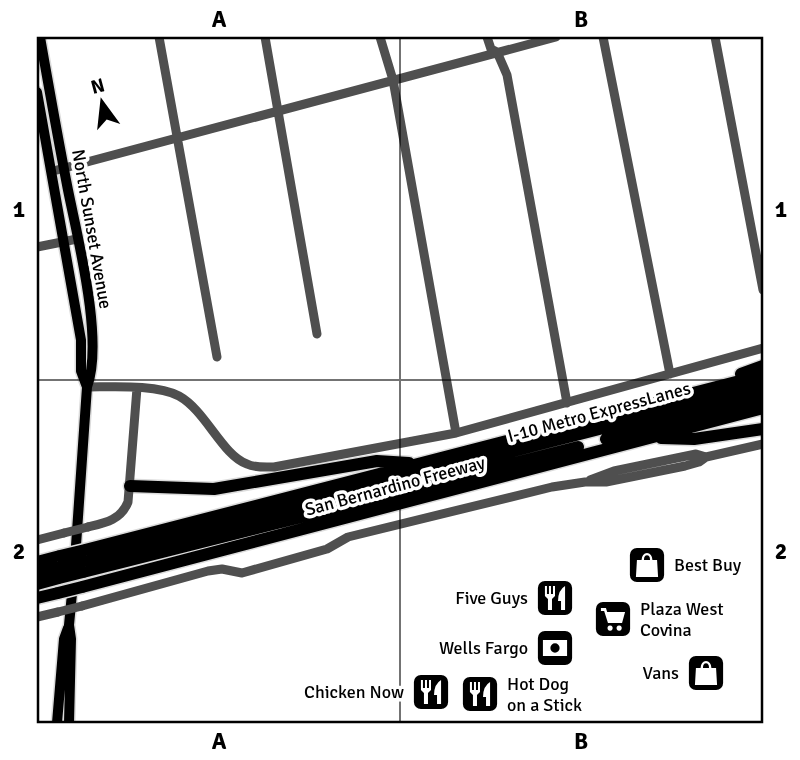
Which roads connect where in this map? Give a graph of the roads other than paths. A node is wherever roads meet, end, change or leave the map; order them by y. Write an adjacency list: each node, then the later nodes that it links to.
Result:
1 (40, 37): 14 (main road, North Sunset Avenue)
2 (159, 37): 13 (street)
3 (265, 37): 12 (street)
4 (380, 37): 10 (street)
5 (487, 37): 9 (street)
6 (556, 37): 9 (street)
7 (603, 37): 24 (street)
8 (715, 37): 19 (street)
9 (498, 52): 10 (street); 31 (street)
10 (393, 80): 12 (street); 34 (street)
11 (37, 92): 15 (main road, North Sunset Avenue)
12 (278, 111): 13 (street); 20 (street)
13 (177, 138): 14 (street); 22 (street)
14 (64, 168): 15 (street); 16 (main road, North Sunset Avenue)
15 (51, 172): 17 (main road, North Sunset Avenue)
16 (77, 239): 17 (street); 26 (main road, North Sunset Avenue)
17 (64, 242): 18 (street); 26 (main road, North Sunset Avenue)
18 (37, 247)
19 (763, 289)
20 (317, 334)
21 (763, 348): 24 (street)
22 (216, 357)
23 (763, 366): 29 (highway)
24 (670, 374): 31 (street)
25 (763, 375): 29 (highway, San Bernardino Freeway)
26 (87, 387): 28 (street); 41 (main road, North Sunset Avenue)
27 (763, 387): 41 (highway, I-10 Metro ExpressLanes)
28 (137, 388): 34 (street); 38 (street)
29 (687, 395): 37 (highway, San Bernardino Freeway)
30 (763, 399): 41 (highway, I-10 Metro ExpressLanes)
31 (567, 403): 34 (street)
32 (763, 408): 35 (highway, San Bernardino Freeway)
33 (763, 429): 35 (highway)
34 (456, 433)
35 (647, 438): 45 (highway, San Bernardino Freeway, bridge)
36 (763, 444): 46 (street, bridge)
37 (420, 464): 38 (highway); 41 (highway, San Bernardino Freeway)
38 (130, 486): 39 (street, bridge)
39 (37, 540)
40 (37, 562): 42 (highway, San Bernardino Freeway)
41 (82, 565): 42 (highway, San Bernardino Freeway, bridge); 42 (highway, I-10 Metro ExpressLanes, bridge); 47 (main road, North Sunset Avenue)
42 (60, 567): 43 (highway, I-10 Metro ExpressLanes); 44 (highway, I-10 Metro ExpressLanes)
43 (37, 573)
44 (37, 584)
45 (37, 598)
46 (37, 617)
47 (69, 625): 48 (main road); 49 (main road)
48 (57, 723)
49 (69, 723)

